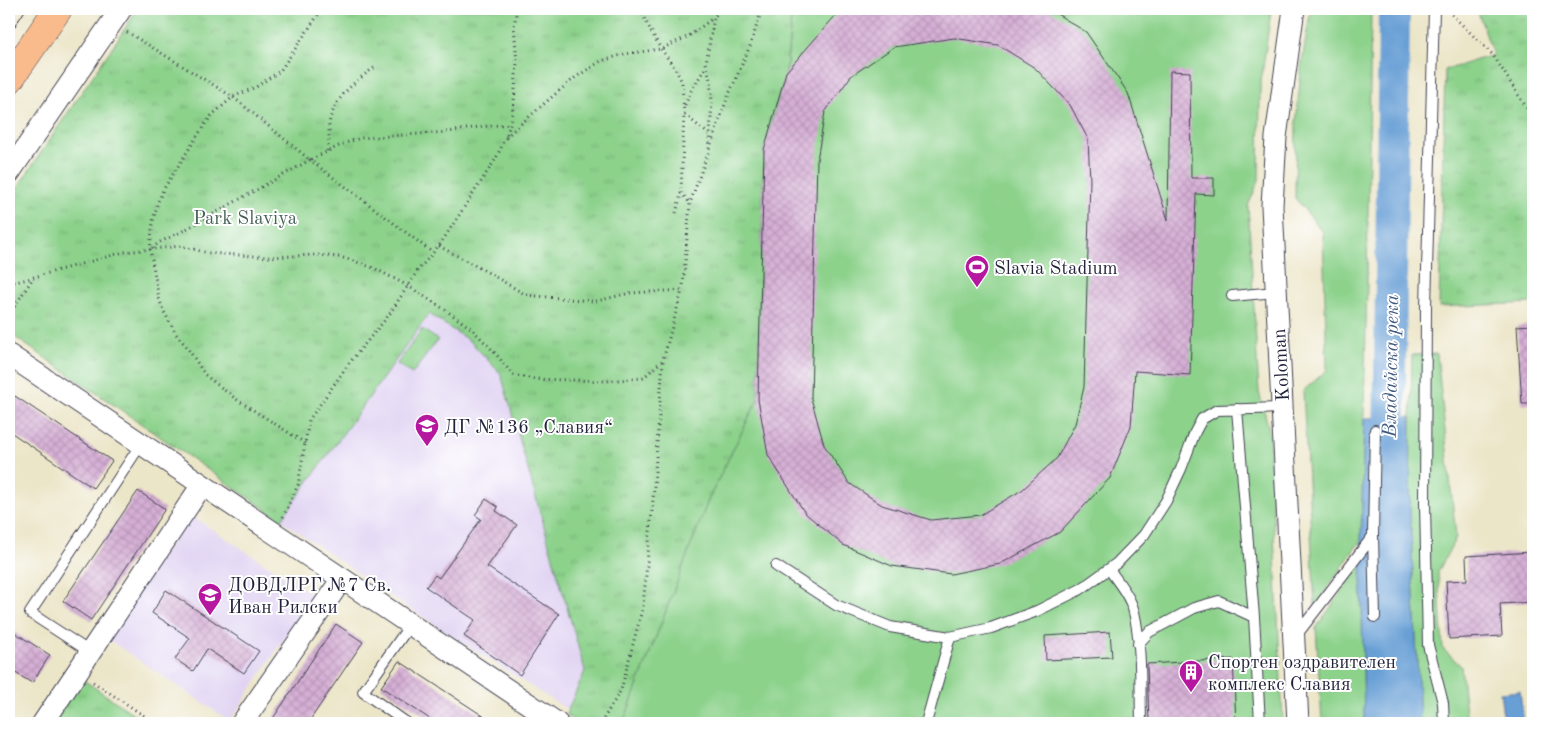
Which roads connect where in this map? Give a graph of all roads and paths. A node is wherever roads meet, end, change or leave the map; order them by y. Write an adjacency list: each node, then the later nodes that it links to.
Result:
1 (58, 9): 15 (main road)
2 (322, 9): 16 (path)
3 (518, 9): 20 (path)
4 (641, 9): 12 (path)
5 (719, 9): 11 (path)
6 (762, 9): 21 (path)
7 (1294, 9): 36 (street, Koloman)
8 (1434, 9): 70 (lane)
9 (1446, 9): 19 (path)
10 (117, 15): 16 (path); 25 (street)
11 (714, 17): 12 (path); 14 (path)
12 (661, 49): 17 (path); 22 (path)
13 (377, 66): 23 (path)
14 (707, 67): 17 (path); 21 (path)
15 (9, 80)
16 (233, 97): 24 (path); 30 (path)
17 (684, 107): 18 (path)
18 (684, 114): 21 (path); 26 (path)
19 (1533, 118)
20 (510, 124): 22 (path); 23 (path)
21 (711, 137): 27 (path)
22 (506, 138): 29 (path)
23 (327, 152): 24 (path)
24 (310, 160): 30 (path); 31 (path)
25 (9, 173)
26 (681, 193): 27 (path); 28 (path)
27 (690, 203): 35 (path)
28 (676, 213)
29 (439, 246): 31 (path); 35 (path)
30 (150, 249): 32 (path); 34 (path); 44 (path)
31 (432, 252): 34 (path)
32 (34, 278): 33 (path); 38 (path)
33 (9, 284)
34 (408, 286): 40 (path); 44 (path)
35 (682, 290): 40 (path)
36 (1276, 292): 37 (lane); 41 (street, Koloman)
37 (1232, 296)
38 (9, 315)
39 (9, 355): 45 (street)
40 (663, 360): 65 (path)
41 (1282, 408): 42 (lane); 56 (street, Koloman)
42 (1238, 410): 50 (lane); 52 (lane)
43 (1375, 430): 48 (lane)
44 (305, 443): 47 (path)
45 (141, 444): 46 (street); 58 (lane)
46 (202, 485): 47 (street); 58 (street)
47 (275, 534): 51 (street)
48 (1373, 536): 53 (lane); 56 (lane)
49 (776, 566): 55 (lane)
50 (1109, 569): 55 (lane); 57 (lane)
51 (342, 579): 54 (street); 62 (street)
52 (1254, 617): 57 (lane); 68 (lane)
53 (1374, 617)
54 (410, 625): 63 (lane); 64 (street)
55 (950, 637): 66 (lane)
56 (1293, 640): 69 (street, Koloman)
57 (1138, 644): 67 (lane)
58 (90, 652): 59 (street)
59 (77, 672): 60 (street); 61 (path)
60 (44, 723)
61 (155, 723)
62 (242, 723)
63 (407, 723)
64 (557, 723)
65 (601, 723)
66 (926, 723)
67 (1141, 723)
68 (1260, 723)
69 (1298, 723)
70 (1444, 723)

